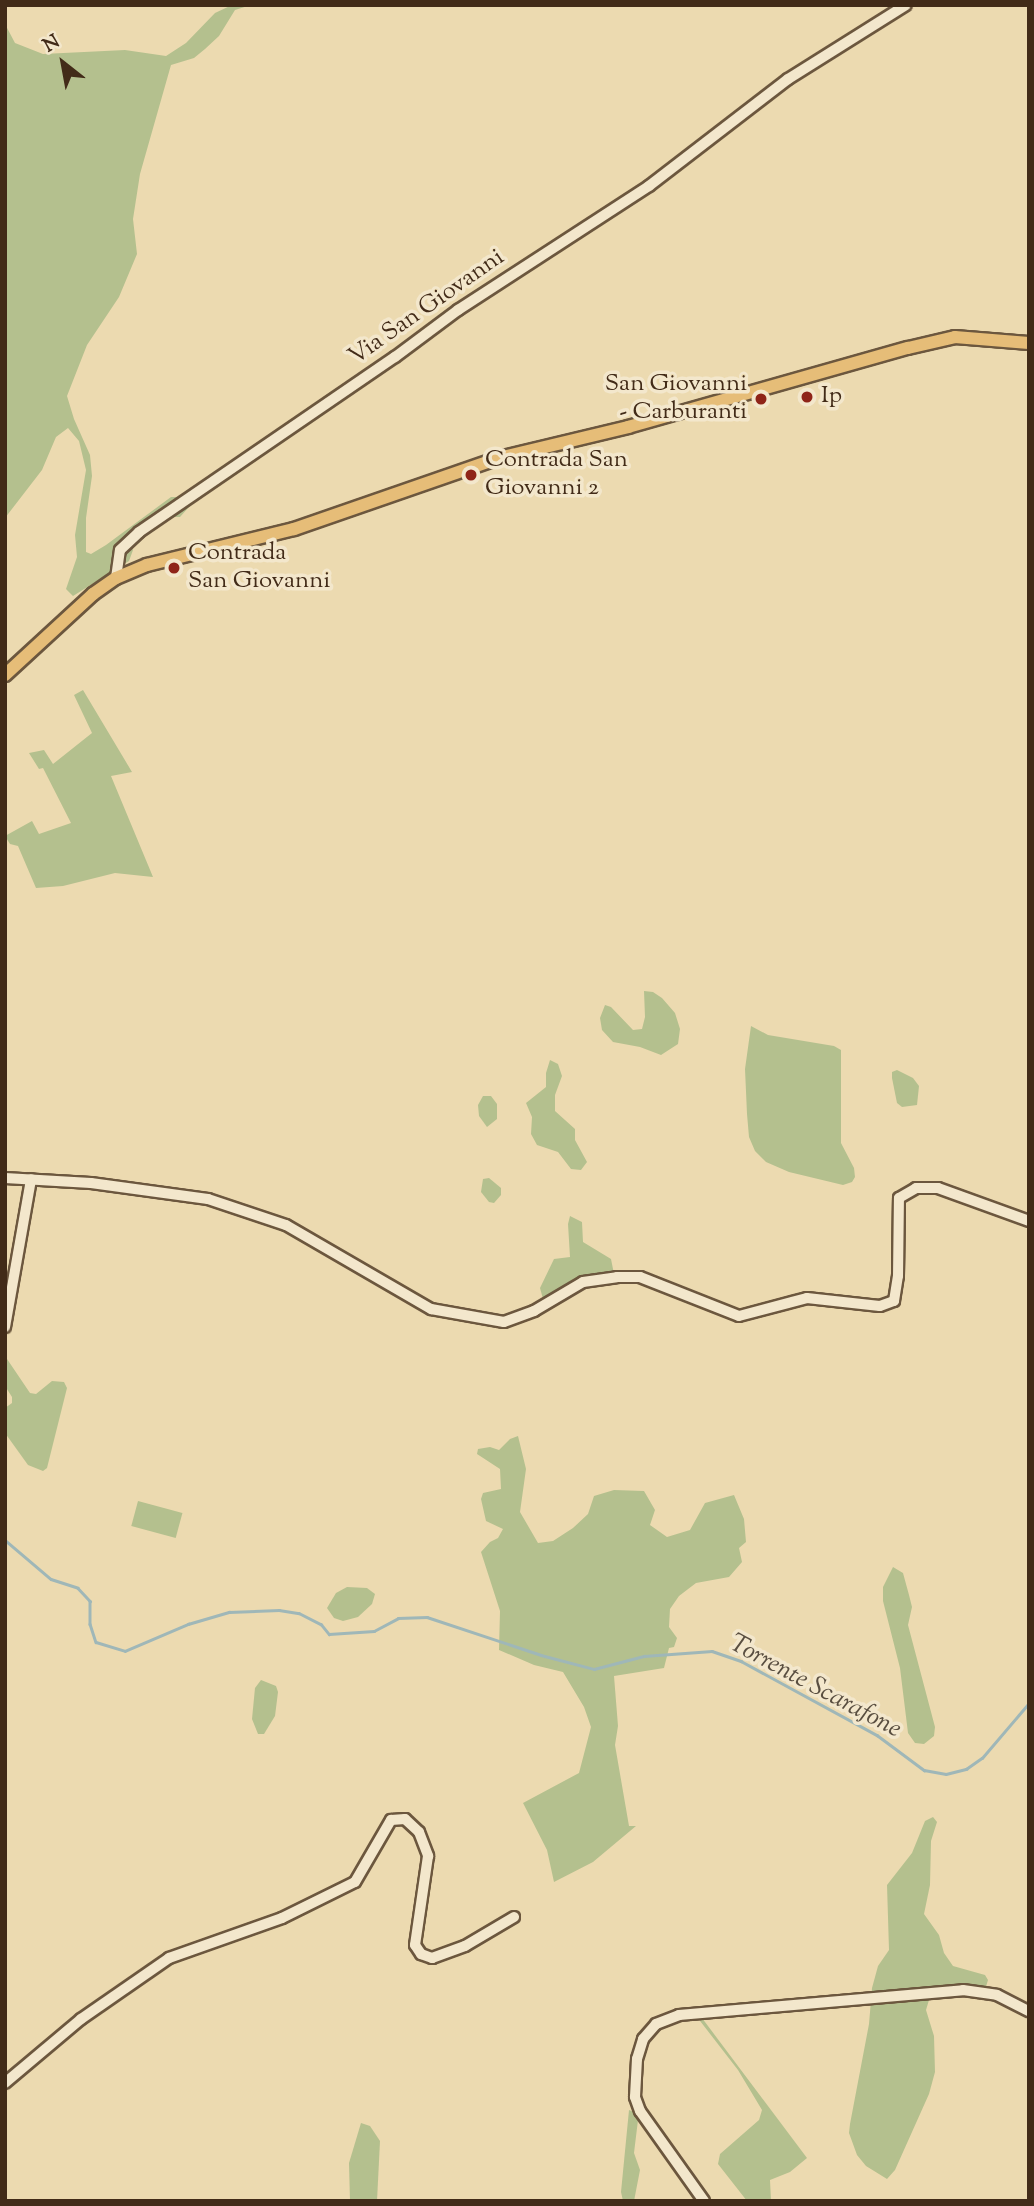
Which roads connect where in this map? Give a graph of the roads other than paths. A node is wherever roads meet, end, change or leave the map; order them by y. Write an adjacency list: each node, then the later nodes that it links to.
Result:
1 (906, 5): 3 (street, Via San Giovanni)
2 (1029, 343): 3 (main road)
3 (116, 578): 4 (main road)
4 (5, 675)
5 (5, 1178): 6 (street)
6 (31, 1179): 7 (street); 8 (street)
7 (1029, 1221)
8 (5, 1327)
9 (514, 1917): 11 (street)
10 (1029, 2011): 12 (street)
11 (5, 2083)
12 (704, 2201)

